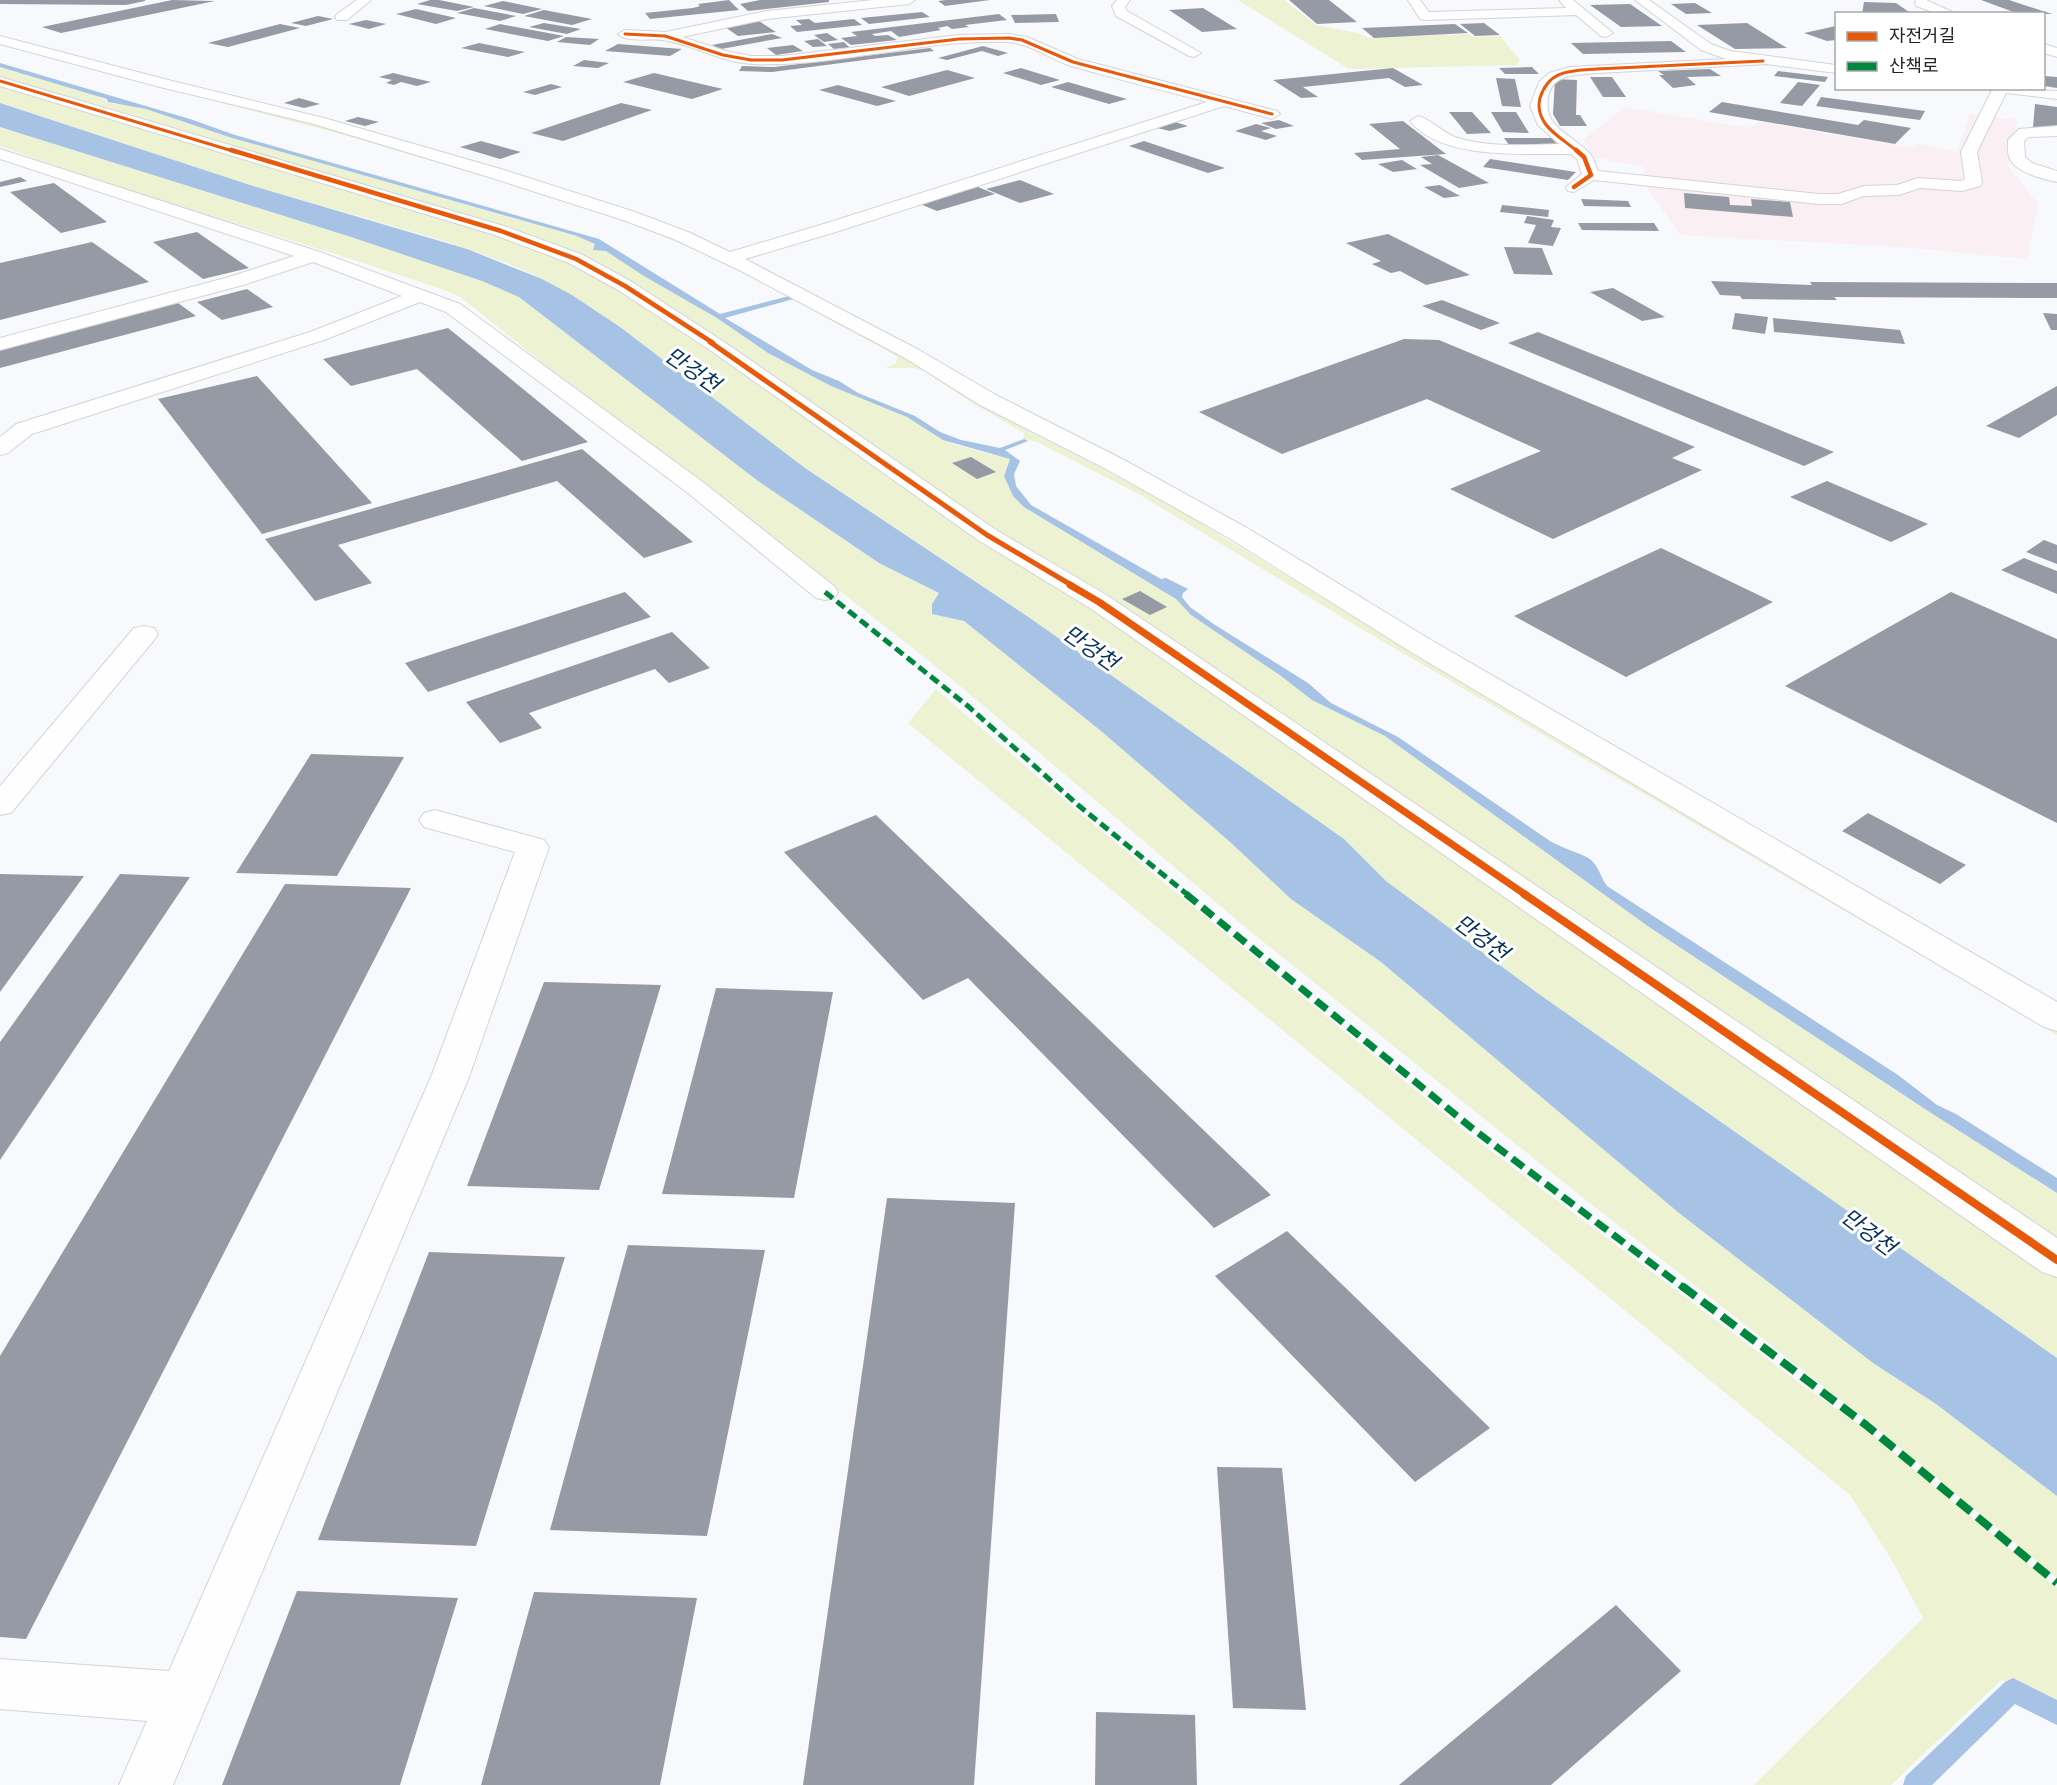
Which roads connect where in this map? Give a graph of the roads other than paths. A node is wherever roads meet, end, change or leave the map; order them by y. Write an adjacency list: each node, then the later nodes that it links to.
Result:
1 (365, 0): 10 (street)
2 (909, 0): 13 (street)
3 (1124, 0): 15 (street)
4 (1414, 0): 8 (street)
5 (1565, 0): 8 (street)
6 (1641, 0): 16 (street)
7 (1922, 3): 9 (street)
8 (1579, 11): 11 (street)
9 (1946, 12)
10 (342, 17)
11 (1606, 33)
12 (625, 34): 13 (street)
13 (665, 36): 22 (street)
14 (0, 40): 32 (street)
15 (1194, 53)
16 (1763, 61): 17 (street); 26 (street)
17 (1835, 69)
18 (0, 81): 41 (street)
19 (2001, 90): 28 (street)
20 (2018, 90): 21 (street)
21 (2057, 95)
22 (1224, 101): 23 (street); 32 (street)
23 (1272, 114)
24 (1418, 121): 26 (street)
25 (2057, 131): 29 (street)
26 (1576, 149): 28 (street)
27 (0, 154): 31 (street)
28 (1591, 175): 30 (street)
29 (2057, 177)
30 (1574, 187)
31 (313, 256): 33 (street); 34 (street)
32 (728, 258): 40 (street)
33 (421, 295): 35 (street); 36 (street)
34 (0, 344)
35 (0, 448)
36 (825, 592)
37 (144, 634): 38 (street)
38 (0, 806)
39 (435, 820): 43 (street)
40 (2057, 1018)
41 (2057, 1260)
42 (0, 1684): 43 (street)
43 (185, 1698): 44 (street)
44 (146, 1785)

